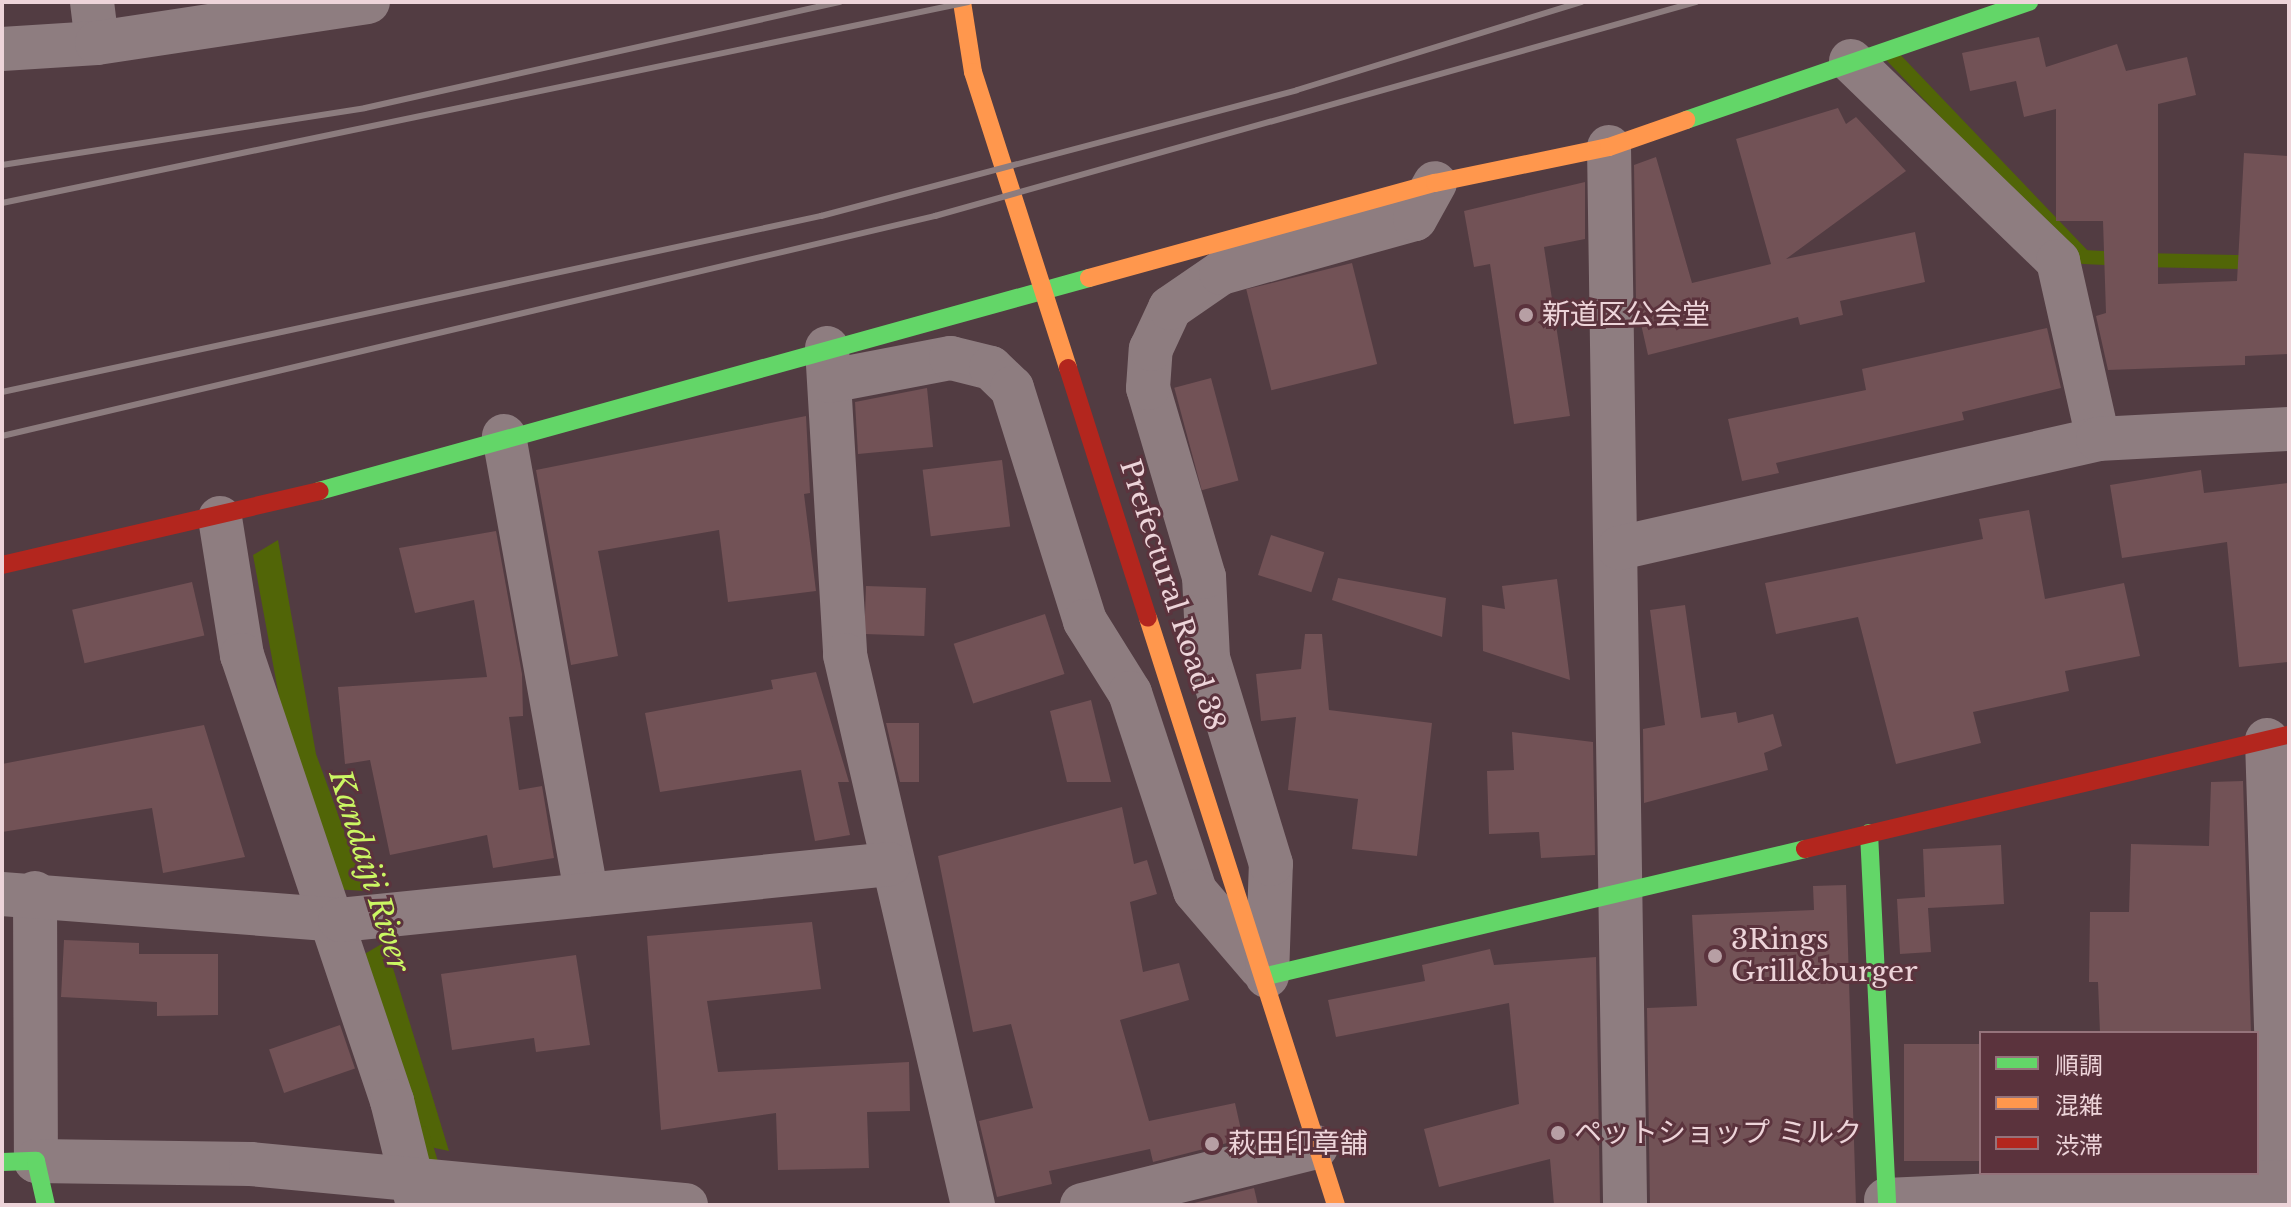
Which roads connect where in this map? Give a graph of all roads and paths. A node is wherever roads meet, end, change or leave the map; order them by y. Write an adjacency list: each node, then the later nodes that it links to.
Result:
1 (368, 2): 4 (street)
2 (962, 2): 23 (street, Prefectural Road 38)
3 (2029, 2): 6 (street)
4 (94, 23): 5 (street)
5 (2, 49)
6 (1851, 61): 7 (street); 12 (street)
7 (1609, 147): 8 (street); 14 (street)
8 (1435, 183): 9 (street); 23 (street)
9 (828, 364): 11 (street); 18 (street); 23 (street)
10 (2289, 429): 12 (street)
11 (504, 436): 13 (street); 21 (street)
12 (2098, 439): 14 (street)
13 (220, 518): 15 (street); 22 (street)
14 (1619, 548): 19 (street)
15 (2, 565)
16 (2278, 738): 17 (street); 26 (street)
17 (1869, 833): 19 (street); 28 (street)
18 (889, 864): 21 (street); 31 (street)
19 (1619, 889): 23 (street); 34 (street)
20 (19, 893): 22 (street); 25 (street)
21 (587, 895): 22 (street)
22 (335, 920): 27 (street)
23 (1267, 976): 24 (street, Prefectural Road 38)
24 (1316, 1147): 32 (street); 33 (street, Prefectural Road 38)
25 (19, 1162): 27 (street); 29 (street)
26 (2285, 1183): 28 (street)
27 (417, 1189): 30 (street)
28 (1886, 1203)
29 (46, 1205)
30 (686, 1205)
31 (973, 1205)
32 (1082, 1205)
33 (1336, 1205)
34 (1625, 1205)

